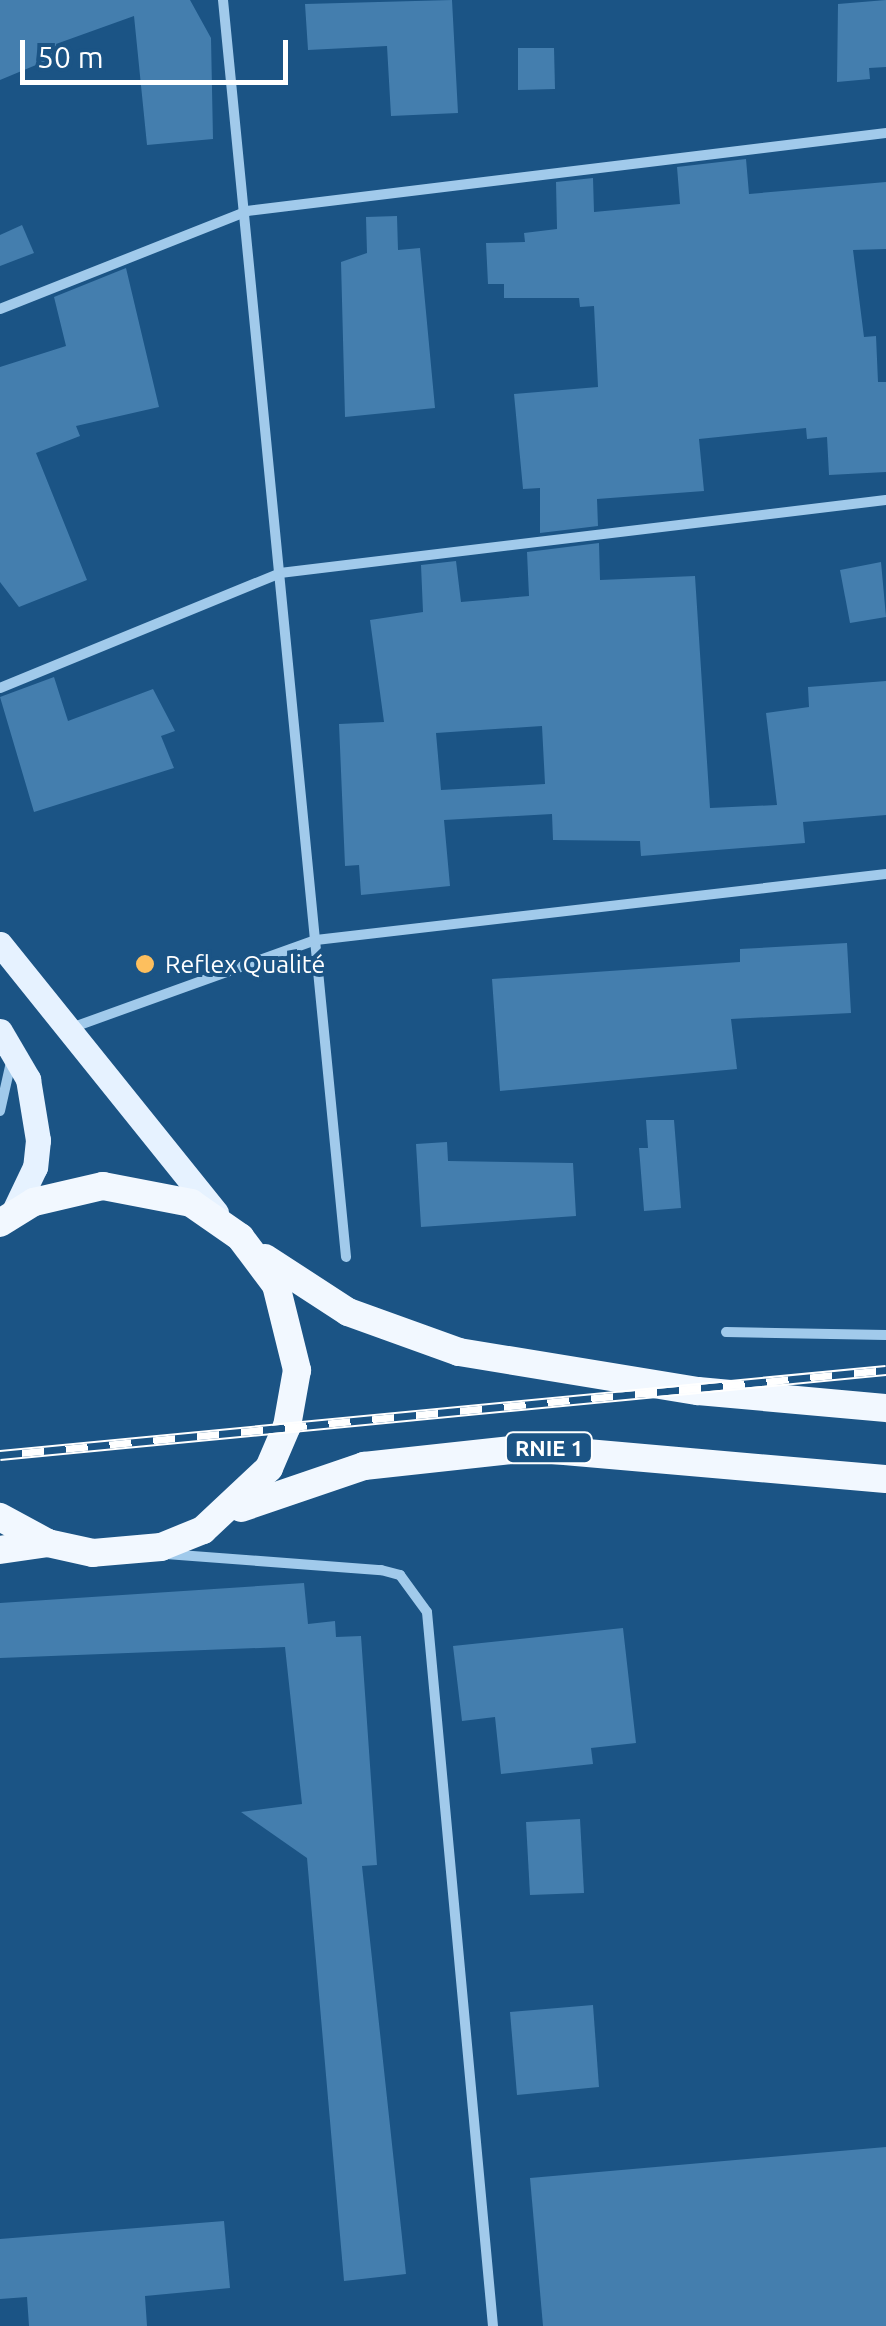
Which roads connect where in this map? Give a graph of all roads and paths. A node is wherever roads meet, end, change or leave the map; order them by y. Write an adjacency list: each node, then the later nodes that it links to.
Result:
1 (223, 0): 3 (street)
2 (886, 133): 3 (street)
3 (247, 211): 4 (street); 6 (street)
4 (0, 309)
5 (886, 500): 6 (street)
6 (280, 573): 7 (street); 9 (street)
7 (0, 688)
8 (886, 874): 9 (street)
9 (316, 940): 11 (street); 16 (street)
10 (0, 944): 11 (main road)
11 (71, 1029): 15 (main road)
12 (6, 1038): 13 (street); 14 (main road)
13 (0, 1111)
14 (6, 1219): 15 (highway, RNIE 1)
15 (240, 1237): 19 (highway, RNIE 1); 22 (highway, RNIE 1)
16 (346, 1257)
17 (726, 1332): 18 (street)
18 (886, 1336)
19 (886, 1408)
20 (886, 1479): 22 (highway, RNIE 1)
21 (0, 1517): 23 (highway, RNIE 1)
22 (222, 1517): 25 (highway, RNIE 1)
23 (48, 1543): 24 (highway, RNIE 1); 25 (highway, RNIE 1)
24 (0, 1550)
25 (138, 1552): 26 (street)
26 (493, 2326)

